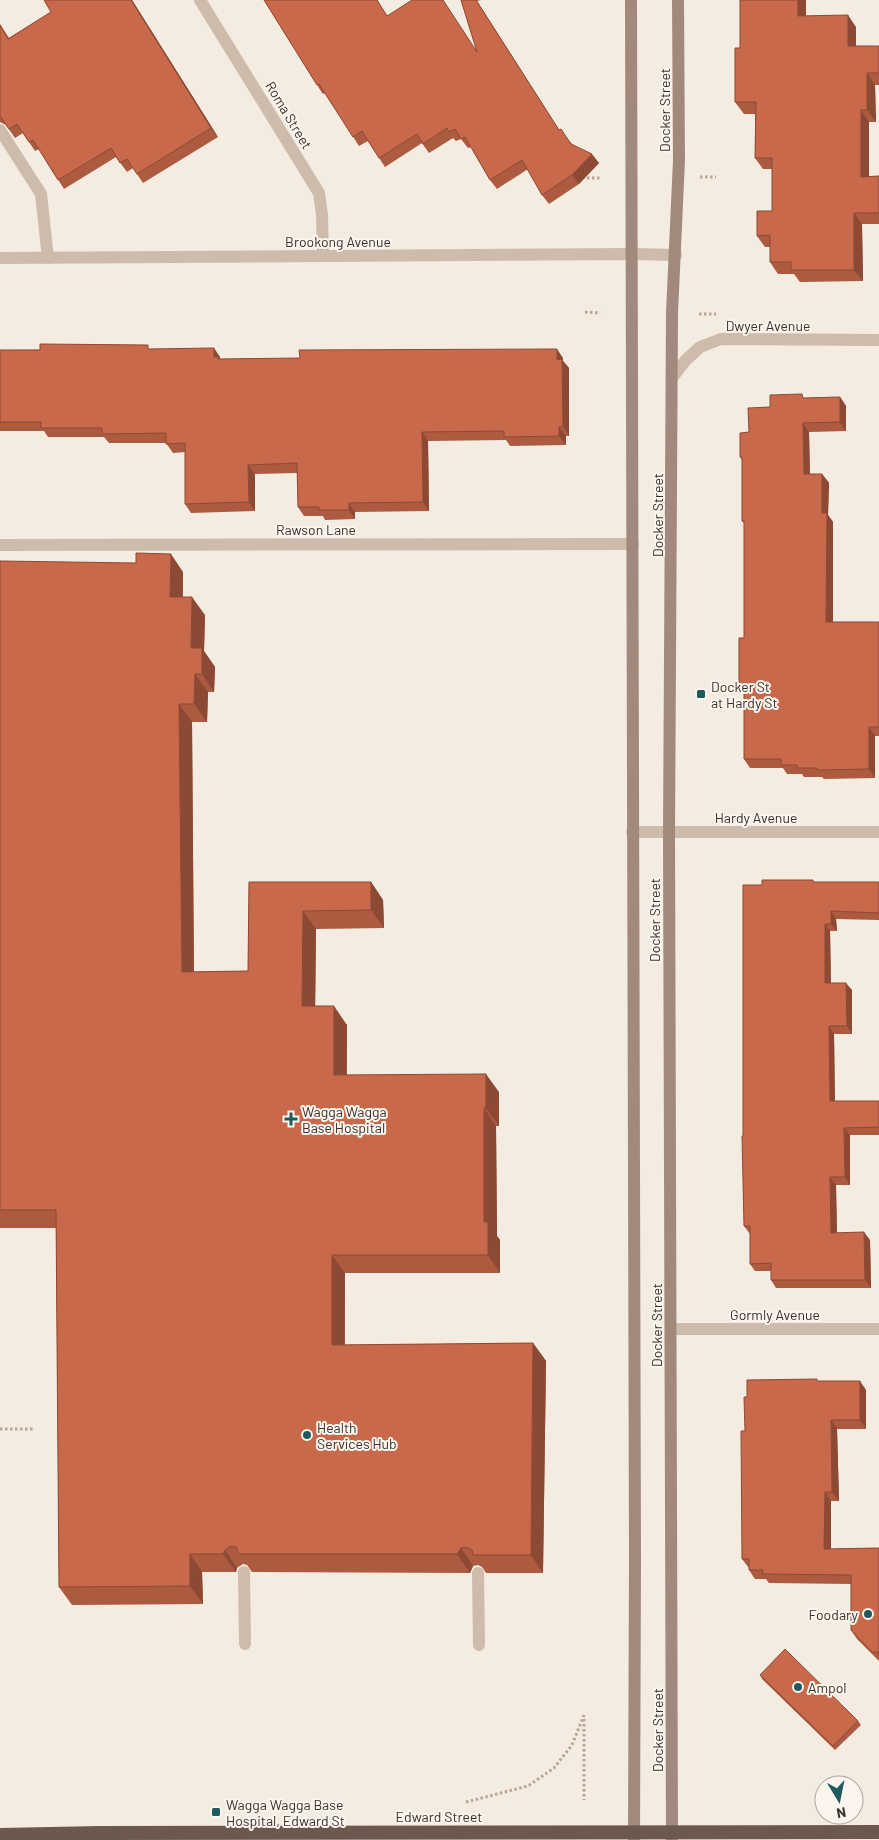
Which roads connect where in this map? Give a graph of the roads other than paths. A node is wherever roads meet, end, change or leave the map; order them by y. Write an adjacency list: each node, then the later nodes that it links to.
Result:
1 (200, 0): 7 (street, Roma Street)
2 (631, 0): 5 (main road, Docker Street)
3 (678, 0): 6 (main road, Docker Street)
4 (0, 130): 9 (street)
5 (632, 254): 6 (street, Brookong Avenue); 7 (street, Brookong Avenue); 12 (main road, Docker Street)
6 (676, 255): 11 (main road, Docker Street)
7 (323, 256): 9 (street, Brookong Avenue)
8 (0, 258): 9 (street, Brookong Avenue)
9 (48, 258)
10 (879, 340): 11 (street, Dwyer Avenue)
11 (672, 378): 15 (main road, Docker Street)
12 (633, 544): 13 (street, Rawson Lane); 14 (main road, Docker Street)
13 (0, 545)
14 (632, 832): 15 (street, Hardy Avenue); 25 (main road, Docker Street)
15 (669, 832): 16 (street, Hardy Avenue); 17 (main road, Docker Street)
16 (879, 832)
17 (671, 1329): 18 (street, Gormly Avenue); 26 (main road, Docker Street)
18 (879, 1329)
19 (244, 1572): 21 (street)
20 (478, 1573): 22 (street)
21 (244, 1644)
22 (479, 1645)
23 (879, 1832): 26 (highway, Edward Street)
24 (0, 1835): 25 (highway, Edward Street)
25 (634, 1836): 26 (highway, Edward Street)
26 (672, 1836)

